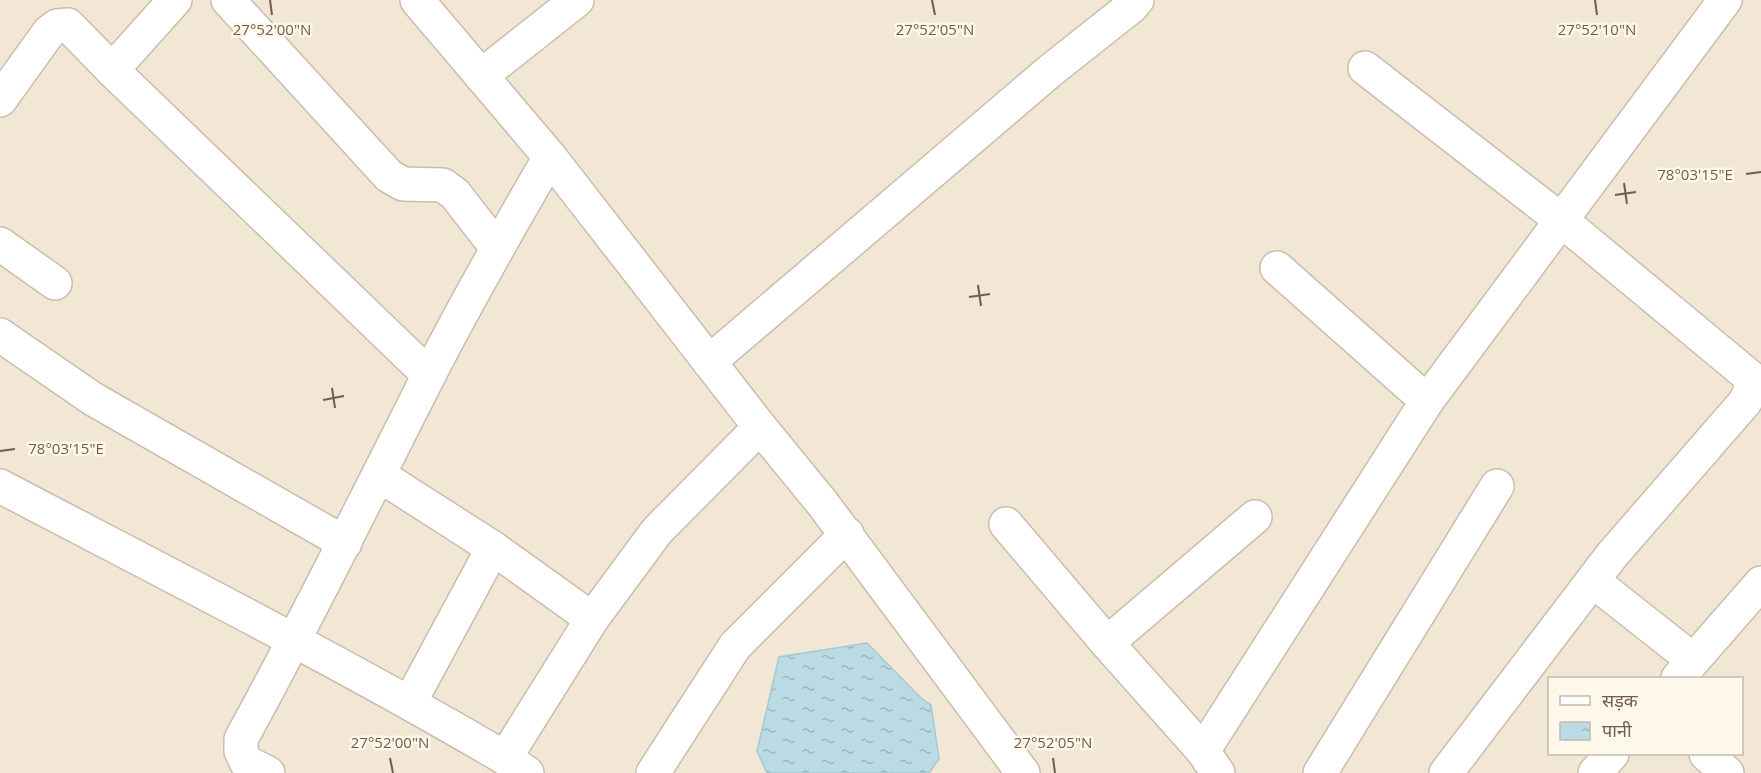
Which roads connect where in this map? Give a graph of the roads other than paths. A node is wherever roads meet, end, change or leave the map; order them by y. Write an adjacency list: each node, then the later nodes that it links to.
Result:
1 (176, 0): 8 (street)
2 (228, 0): 14 (street)
3 (417, 0): 9 (street)
4 (576, 0): 9 (street)
5 (1137, 0): 18 (street)
6 (1725, 0): 12 (street)
7 (1365, 68): 12 (street)
8 (112, 70): 10 (street); 19 (street)
9 (481, 76): 11 (street)
10 (4, 84)
11 (550, 157): 14 (street); 18 (street)
12 (1561, 220): 20 (street); 30 (street)
13 (0, 244): 16 (street)
14 (496, 248): 19 (street)
15 (1276, 268): 20 (street)
16 (55, 283)
17 (0, 334): 28 (street)
18 (709, 362): 21 (street)
19 (429, 375): 22 (street)
20 (1427, 401): 39 (street)
21 (760, 427): 27 (street); 32 (street)
22 (379, 475): 28 (street); 29 (street)
23 (0, 486): 33 (street)
24 (1497, 486): 44 (street)
25 (1255, 517): 34 (street)
26 (1006, 524): 34 (street)
27 (847, 534): 42 (street); 43 (street)
28 (345, 543): 33 (street)
29 (493, 548): 32 (street); 36 (street)
30 (1593, 581): 35 (street); 45 (street)
31 (1761, 583): 35 (street)
32 (592, 619): 40 (street)
33 (295, 642): 36 (street); 41 (street)
34 (1107, 643): 39 (street)
35 (1686, 669)
36 (410, 702): 40 (street)
37 (1610, 755): 46 (street)
38 (1708, 755): 47 (street)
39 (1210, 762)
40 (516, 765)
41 (268, 773)
42 (653, 773)
43 (1023, 773)
44 (1320, 773)
45 (1446, 773)
46 (1595, 773)
47 (1727, 773)

